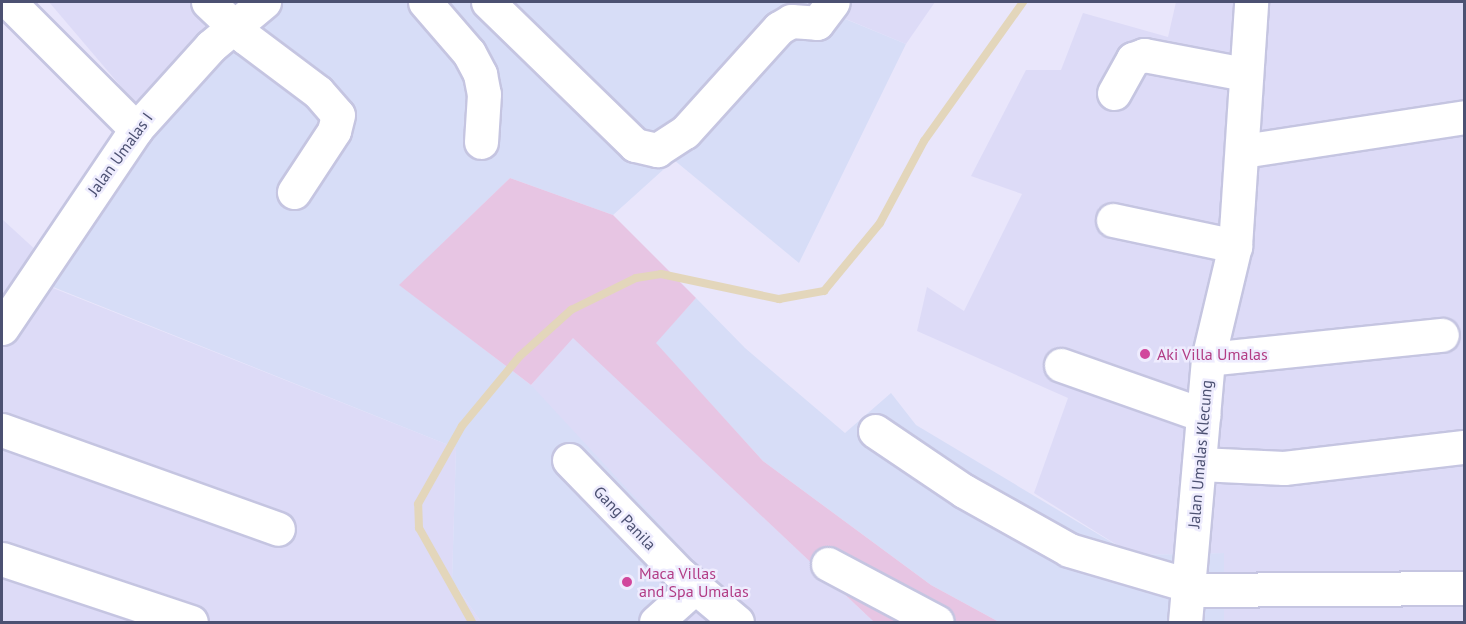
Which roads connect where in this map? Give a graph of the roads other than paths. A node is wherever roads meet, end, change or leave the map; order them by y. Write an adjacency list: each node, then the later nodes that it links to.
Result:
1 (9, 2): 12 (street)
2 (208, 2): 8 (street)
3 (264, 2): 8 (street, Jalan Umalas I)
4 (425, 2): 13 (street)
5 (488, 2): 6 (street)
6 (833, 2)
7 (1251, 2): 9 (street, Jalan Umalas Klecung)
8 (233, 27): 12 (street, Jalan Umalas I); 15 (street)
9 (1245, 74): 10 (street); 14 (street, Jalan Umalas Klecung)
10 (1114, 93)
11 (1464, 117): 14 (street)
12 (136, 129): 18 (street, Jalan Umalas I)
13 (481, 142)
14 (1243, 151): 17 (street, Jalan Umalas Klecung)
15 (294, 192)
16 (1113, 220): 17 (street)
17 (1235, 246): 20 (street, Jalan Umalas Klecung)
18 (2, 328)
19 (1442, 335): 20 (street)
20 (1208, 359): 22 (street, Jalan Umalas Klecung)
21 (1062, 365): 22 (street)
22 (1203, 415): 27 (street, Jalan Umalas Klecung)
23 (2, 430): 28 (street)
24 (875, 430): 32 (street)
25 (1464, 447): 27 (street)
26 (569, 460): 31 (street, Gang Panila)
27 (1199, 464): 32 (street, Jalan Umalas Klecung)
28 (278, 529)
29 (2, 559): 34 (street)
30 (828, 564): 37 (street)
31 (694, 588): 35 (street); 36 (street, Gang Panila)
32 (1187, 588): 33 (street); 38 (street, Jalan Umalas Klecung)
33 (1464, 588)
34 (191, 622)
35 (656, 622)
36 (737, 622)
37 (937, 622)
38 (1185, 622)

